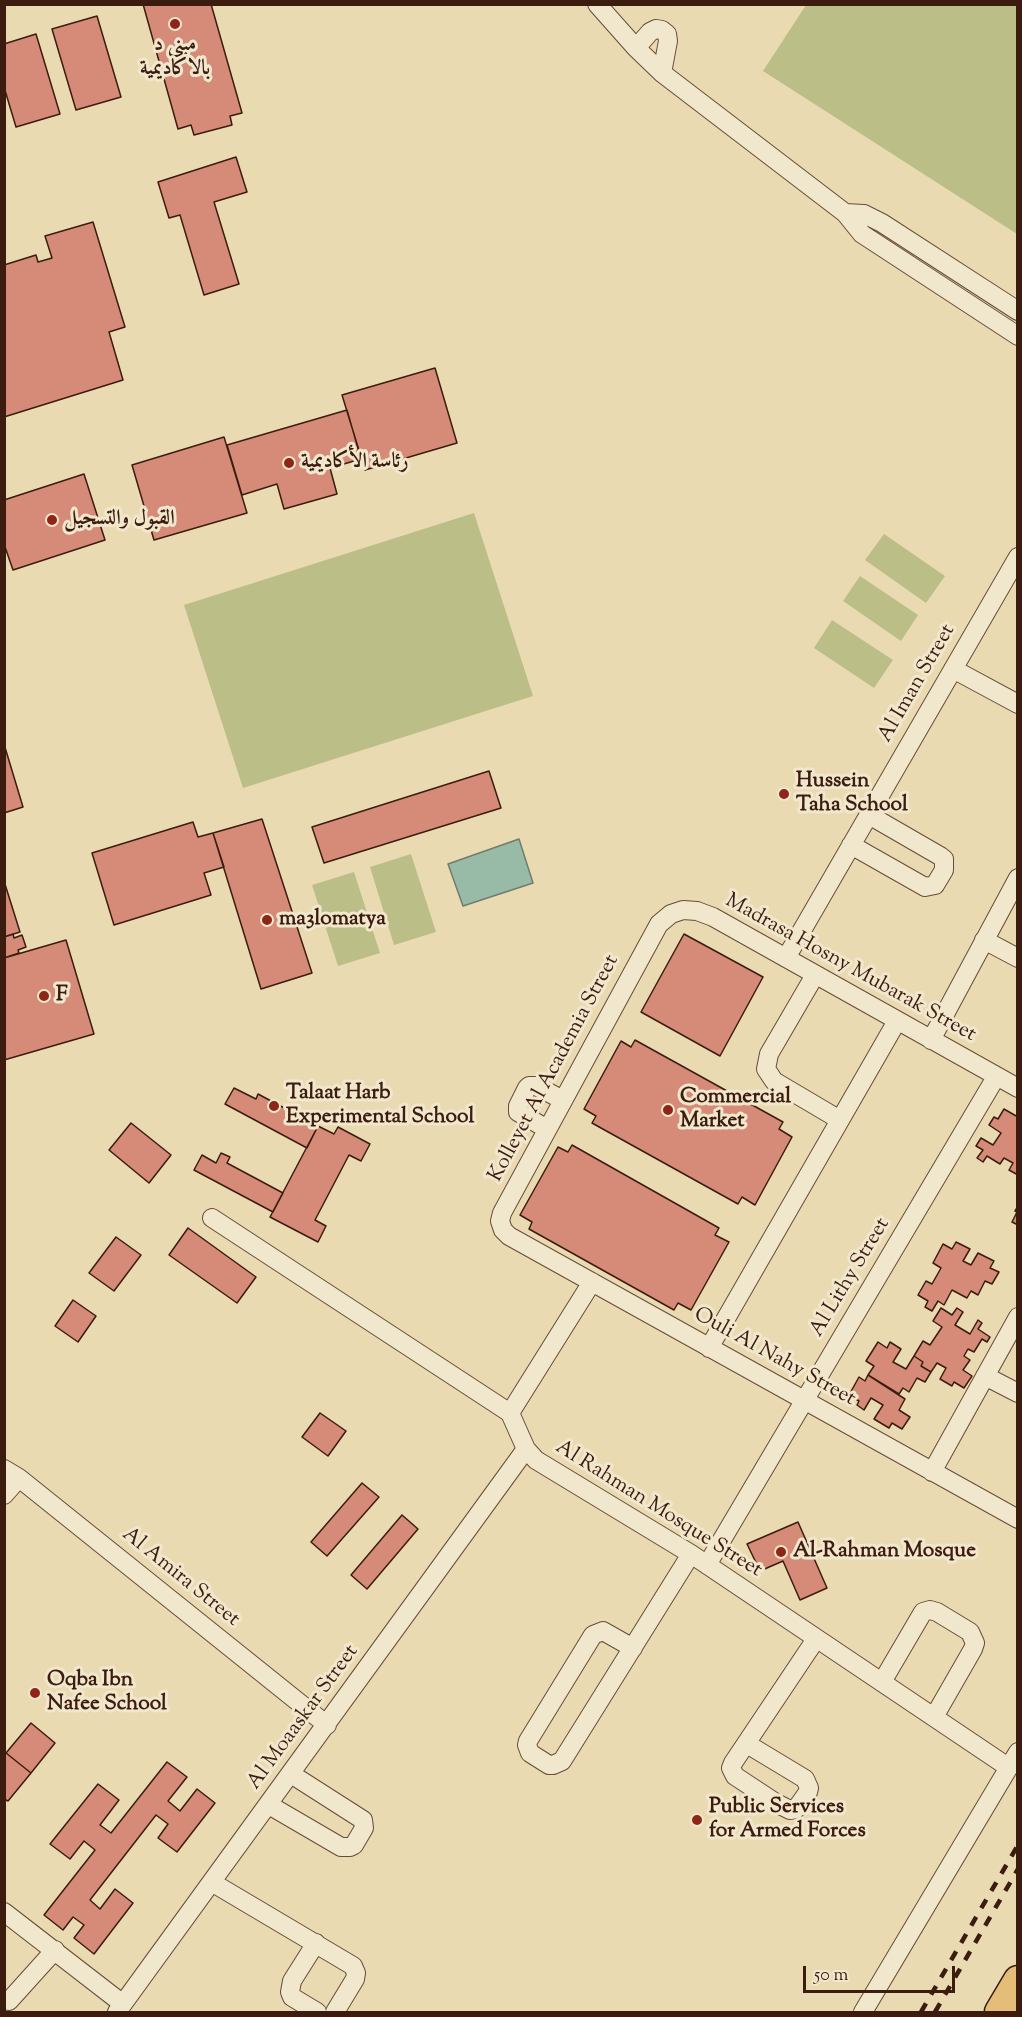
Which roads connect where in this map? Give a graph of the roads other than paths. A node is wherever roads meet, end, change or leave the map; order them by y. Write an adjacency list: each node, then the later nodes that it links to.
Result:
1 (597, 4): 2 (street)
2 (636, 48): 3 (street); 3 (street)
3 (662, 73): 4 (street)
4 (845, 213): 5 (street); 7 (street)
5 (998, 298): 6 (street); 7 (street)
6 (1017, 311)
7 (987, 316): 8 (street)
8 (1017, 336)
9 (1017, 557): 10 (street, Al Iman Street)
10 (953, 669): 11 (street); 12 (street, Al Iman Street)
11 (1017, 704)
12 (869, 815): 13 (street, Al Iman Street); 13 (street)
13 (851, 845): 17 (street, Al Iman Street)
14 (1017, 878): 16 (street)
15 (659, 924): 17 (street, Madrasa Hosny Mubarak Street); 24 (street, Kolleyet Al Academia Street)
16 (984, 940): 18 (street); 21 (street)
17 (786, 958): 19 (street, Madrasa Hosny Mubarak Street)
18 (1017, 958)
19 (815, 975): 20 (street, Madrasa Hosny Mubarak Street); 25 (street)
20 (897, 1021): 21 (street, Madrasa Hosny Mubarak Street); 25 (street)
21 (931, 1040): 22 (street, Madrasa Hosny Mubarak Street)
22 (996, 1077): 23 (street, Madrasa Hosny Mubarak Street); 34 (street, Al Lithy Street)
23 (1017, 1088)
24 (563, 1100): 26 (street, Kolleyet Al Academia Street); 26 (street)
25 (840, 1120): 31 (street)
26 (548, 1129): 28 (street, Kolleyet Al Academia Street)
27 (212, 1218): 35 (street)
28 (509, 1236): 29 (street, Ouli Al Nahy Street)
29 (592, 1282): 31 (street, Ouli Al Nahy Street); 35 (street)
30 (1017, 1317): 32 (street)
31 (709, 1348): 34 (street, Ouli Al Nahy Street)
32 (985, 1376): 33 (street); 37 (street)
33 (1017, 1393)
34 (804, 1400): 37 (street, Ouli Al Nahy Street); 42 (street, Al Lithy Street)
35 (510, 1413): 36 (street, Al Rahman Mosque Street)
36 (526, 1449): 41 (street, Al Rahman Mosque Street); 47 (street, Al Moaaskar Street)
37 (932, 1472): 40 (street, Ouli Al Nahy Street)
38 (12, 1473): 39 (street); 47 (street, Al Amira Street)
39 (4, 1495)
40 (1017, 1520)
41 (691, 1554): 42 (street, Al Rahman Mosque Street); 44 (street)
42 (706, 1565): 43 (street, Al Rahman Mosque Street)
43 (816, 1639): 45 (street, Al Rahman Mosque Street); 48 (street)
44 (633, 1648): 44 (street)
45 (882, 1683): 46 (street, Al Rahman Mosque Street); 46 (street)
46 (934, 1717): 49 (street, Al Rahman Mosque Street)
47 (327, 1725): 50 (street, Al Moaaskar Street)
48 (747, 1744)
49 (1013, 1759): 61 (street)
50 (291, 1774): 51 (street, Al Moaaskar Street); 51 (street)
51 (269, 1805): 52 (street, Al Moaaskar Street)
52 (213, 1883): 54 (street); 58 (street, Al Moaaskar Street)
53 (4, 1912): 55 (street)
54 (316, 1943): 59 (street); 60 (street)
55 (55, 1950): 57 (street); 58 (street)
56 (1017, 1980): 62 (main road)
57 (12, 2004)
58 (120, 2008)
59 (317, 2013)
60 (335, 2013)
61 (863, 2013)
62 (999, 2013)

